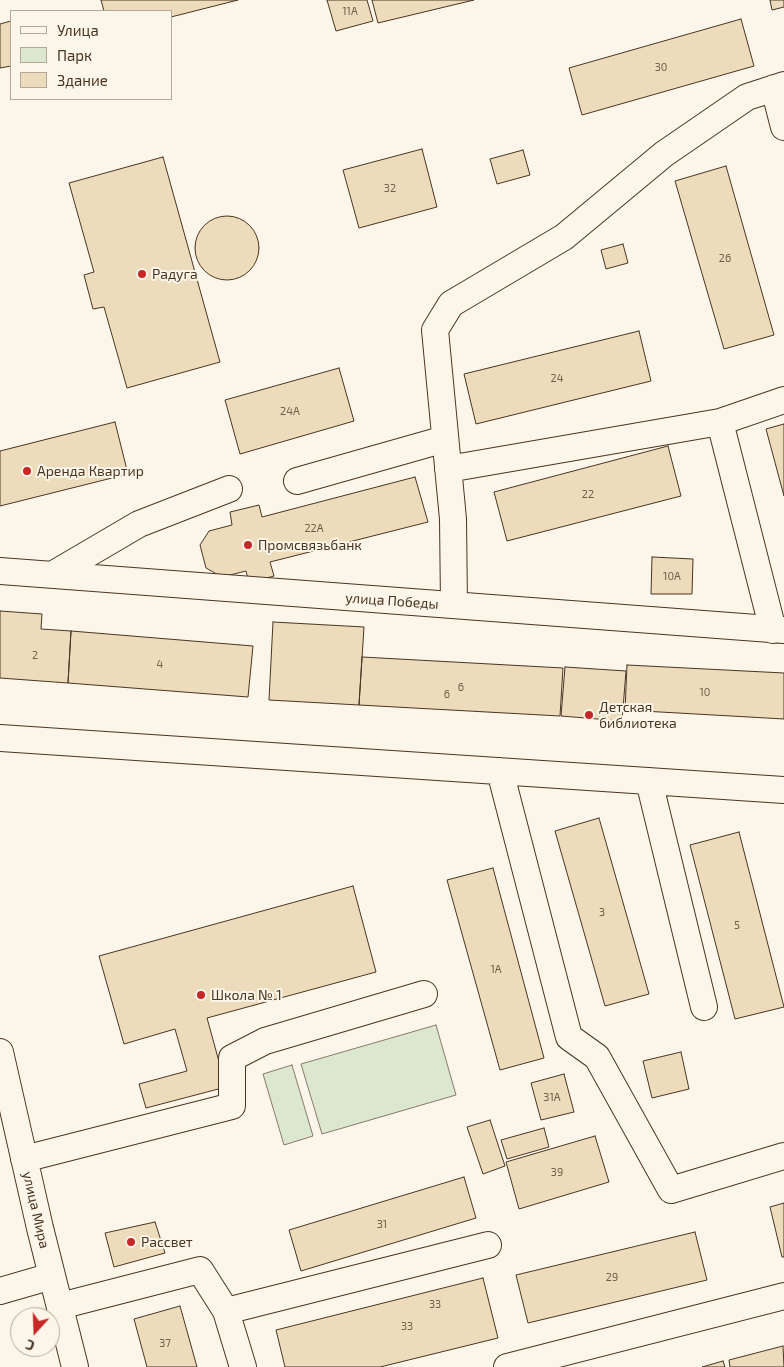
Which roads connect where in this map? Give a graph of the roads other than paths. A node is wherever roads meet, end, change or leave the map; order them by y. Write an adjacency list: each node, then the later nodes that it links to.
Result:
1 (779, 86): 2 (street); 5 (street)
2 (784, 127)
3 (784, 400): 4 (street)
4 (720, 422): 6 (street); 12 (street)
5 (445, 439): 6 (street); 7 (street)
6 (448, 469): 11 (street)
7 (297, 481)
8 (229, 488): 10 (street)
9 (0, 571): 10 (street, улица Победы)
10 (52, 575): 11 (street, улица Победы)
11 (454, 605): 12 (street, улица Победы)
12 (779, 630)
13 (0, 738): 14 (street)
14 (500, 771): 15 (street); 20 (street)
15 (649, 781): 16 (street); 18 (street)
16 (784, 790)
17 (424, 994): 21 (street)
18 (704, 1007)
19 (0, 1052): 21 (street, улица Мира)
20 (784, 1156)
21 (24, 1159): 23 (street, улица Мира)
22 (488, 1245): 27 (street)
23 (52, 1276): 24 (street); 26 (street, улица Мира)
24 (0, 1290)
25 (784, 1296): 30 (street)
26 (60, 1306): 27 (street); 28 (street, улица Мира)
27 (226, 1311): 29 (street)
28 (74, 1367)
29 (243, 1367)
30 (507, 1367)

